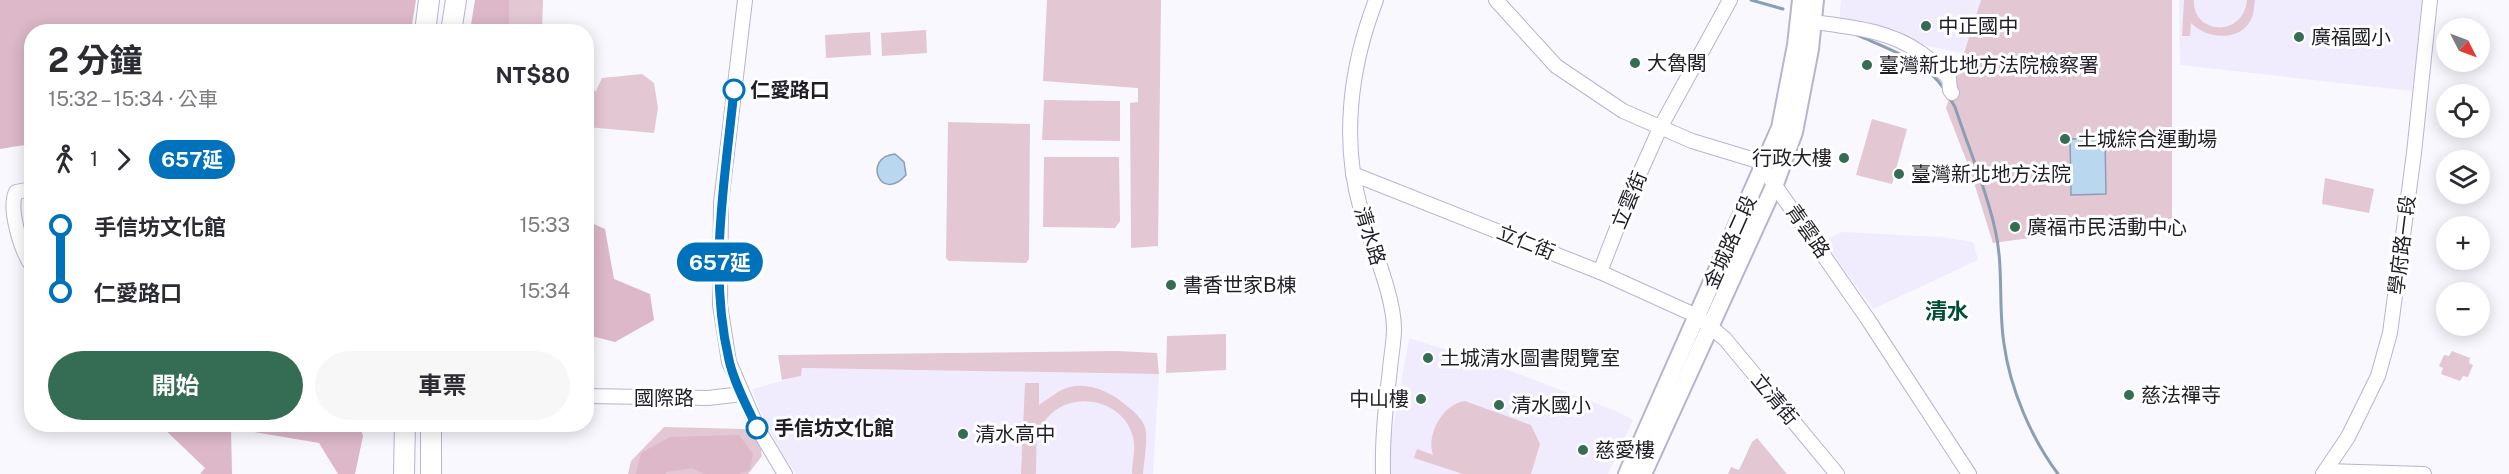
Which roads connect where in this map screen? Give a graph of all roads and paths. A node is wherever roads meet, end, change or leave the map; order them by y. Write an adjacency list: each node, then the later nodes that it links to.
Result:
1 (429, 0): 11 (highway)
2 (456, 0): 12 (highway)
3 (745, 0): 22 (street)
4 (1376, 0): 16 (street, 清水路)
5 (1496, 0): 14 (street)
6 (1730, 0): 14 (street, 立雲街)
7 (1801, 0): 15 (main road, 金城路二段)
8 (1815, 0): 10 (main road, 金城路二段)
9 (2430, 0): 26 (street, 學府路一段)
10 (1813, 22): 13 (street); 17 (main road, 金城路二段)
11 (426, 24)
12 (452, 24)
13 (1952, 93)
14 (1660, 128): 15 (street); 20 (street, 立雲街)
15 (1764, 167): 17 (street, 青雲路); 21 (main road, 金城路二段)
16 (1353, 174): 20 (street, 立仁街); 30 (street, 清水路)
17 (1775, 184): 21 (main road, 金城路二段); 34 (street, 青雲路)
18 (24, 190): 19 (street)
19 (24, 245)
20 (1600, 272): 21 (street, 立仁街)
21 (1704, 321): 31 (main road, 金城路二段); 32 (main road, 金城路二段); 33 (street, 立清街)
22 (742, 394): 23 (street, 國際路); 29 (street)
23 (594, 396)
24 (405, 432): 27 (highway)
25 (431, 432): 28 (highway)
26 (2325, 472): 35 (street)
27 (404, 474)
28 (431, 474)
29 (785, 474)
30 (1383, 474)
31 (1627, 474)
32 (1644, 474)
33 (1837, 474)
34 (1969, 474)
35 (2424, 474)

